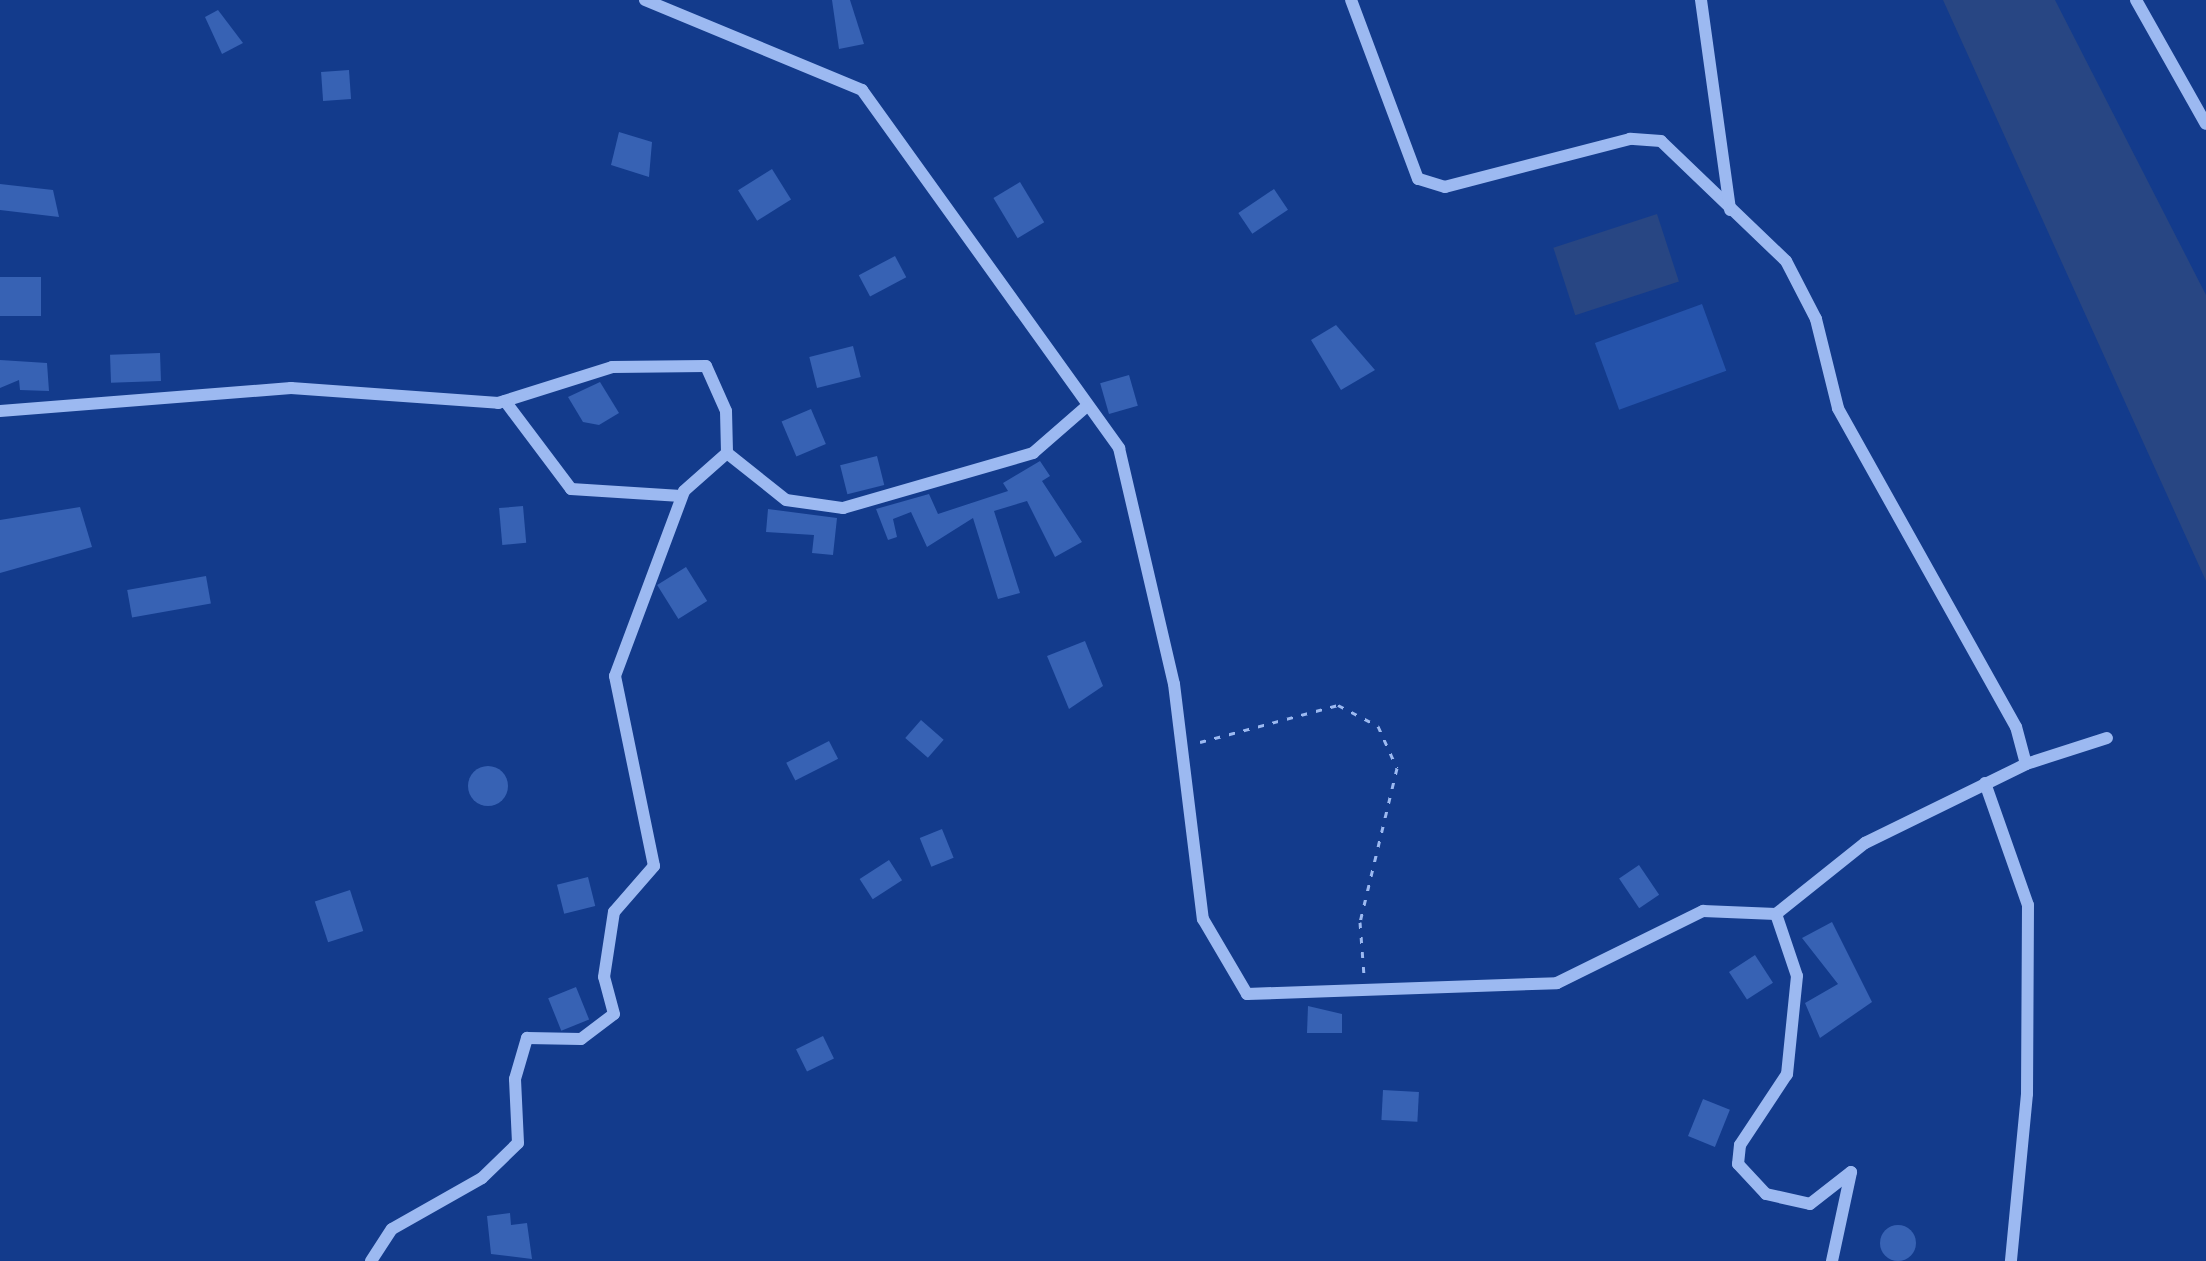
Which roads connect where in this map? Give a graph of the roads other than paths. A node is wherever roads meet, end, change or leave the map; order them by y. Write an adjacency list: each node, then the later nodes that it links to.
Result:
1 (645, 0): 8 (street)
2 (1352, 0): 6 (street)
3 (1701, 0): 6 (street)
4 (2136, 0): 5 (street)
5 (2206, 124)
6 (1730, 211): 13 (street)
7 (505, 400): 9 (street); 10 (street); 11 (street)
8 (1086, 407): 10 (street); 15 (street)
9 (0, 411)
10 (727, 453): 11 (street)
11 (682, 496): 16 (street)
12 (2107, 738): 13 (street)
13 (2026, 764): 14 (street)
14 (1985, 784): 15 (street); 18 (street)
15 (1776, 914): 17 (street)
16 (371, 1261)
17 (1832, 1261)
18 (2011, 1261)

